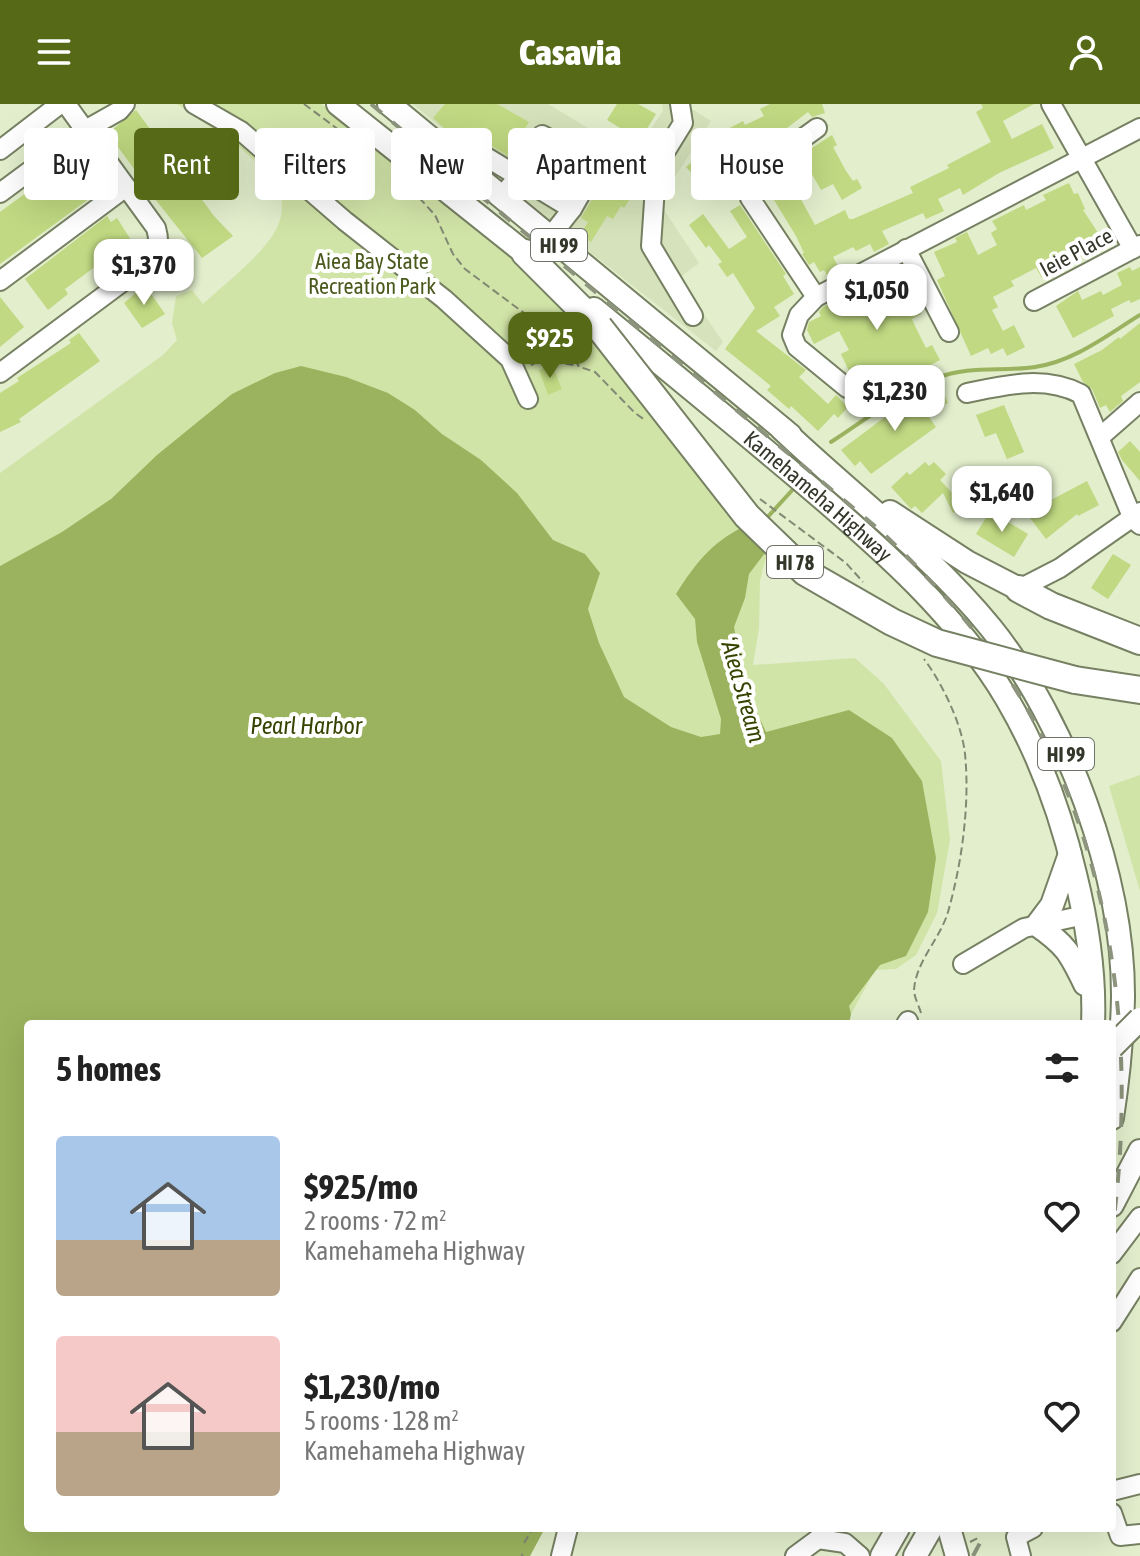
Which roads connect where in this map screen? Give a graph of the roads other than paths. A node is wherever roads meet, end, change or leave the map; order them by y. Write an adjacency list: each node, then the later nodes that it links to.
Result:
1 (60, 104): 15 (street)
2 (66, 104): 9 (street)
3 (125, 104): 10 (street)
4 (194, 104): 40 (street)
5 (338, 104): 31 (main road, Kamehameha Highway / HI 99)
6 (389, 104): 11 (main road, Kamehameha Highway / HI 99)
7 (680, 104): 14 (street)
8 (1051, 104): 16 (street)
9 (84, 128)
10 (89, 128)
11 (418, 128)
12 (817, 128): 33 (street)
13 (1140, 128): 16 (street)
14 (675, 136)
15 (0, 150)
16 (1082, 158): 29 (street); 30 (street)
17 (24, 175): 22 (street)
18 (118, 176): 19 (street)
19 (126, 187): 32 (street); 37 (street)
20 (508, 189): 23 (street)
21 (492, 190): 23 (main road, Kamehameha Highway / HI 99)
22 (0, 193)
23 (501, 197): 28 (main road, Kamehameha Highway / HI 99)
24 (557, 200): 27 (street)
25 (577, 200): 27 (street)
26 (654, 200): 35 (street)
27 (572, 209): 28 (street)
28 (550, 237): 43 (main road, Kamehameha Highway / HI 99)
29 (1136, 247): 34 (street, Ieie Place)
30 (906, 249): 33 (street); 36 (street)
31 (525, 253): 47 (highway, HI 78, bridge); 48 (main road, Kamehameha Highway / HI 99)
32 (0, 281)
33 (816, 297): 38 (street)
34 (1034, 301)
35 (693, 316)
36 (949, 332)
37 (0, 373)
38 (847, 388)
39 (967, 393): 42 (street)
40 (528, 399)
41 (1140, 402): 42 (street)
42 (1100, 437): 44 (street)
43 (830, 471): 45 (main road, Kamehameha Highway); 51 (main road, Kamehameha Highway / HI 99)
44 (1138, 519): 45 (street)
45 (1019, 589): 46 (highway)
46 (1140, 641)
47 (1140, 690)
48 (1070, 854): 49 (main road, Kamehameha Highway / HI 99); 50 (main road)
49 (1085, 915): 50 (street); 51 (main road); 53 (main road, Kamehameha Highway / HI 99)
50 (1037, 925): 52 (street); 53 (main road)
51 (1120, 954): 56 (main road, Kamehameha Highway / HI 99)
52 (963, 964)
53 (1093, 1014)
54 (1140, 1019): 55 (main road, bridge)
55 (1116, 1043)
56 (1116, 1091)
57 (1140, 1151): 58 (main road)
58 (1116, 1197)
59 (1140, 1217): 60 (street)
60 (1116, 1249)
61 (1140, 1278): 62 (street)
62 (1116, 1316)
63 (1140, 1484): 64 (street)
64 (1116, 1490)
65 (1116, 1524): 73 (street)
66 (568, 1532): 74 (street)
67 (571, 1532): 75 (street)
68 (896, 1532): 78 (main road)
69 (929, 1532): 79 (main road)
70 (950, 1532): 80 (main road)
71 (1016, 1532): 81 (street)
72 (823, 1534): 76 (street); 77 (street)
73 (1140, 1534)
74 (561, 1556)
75 (573, 1556)
76 (795, 1556)
77 (860, 1556)
78 (882, 1556)
79 (915, 1556)
80 (957, 1556)
81 (1021, 1556)

